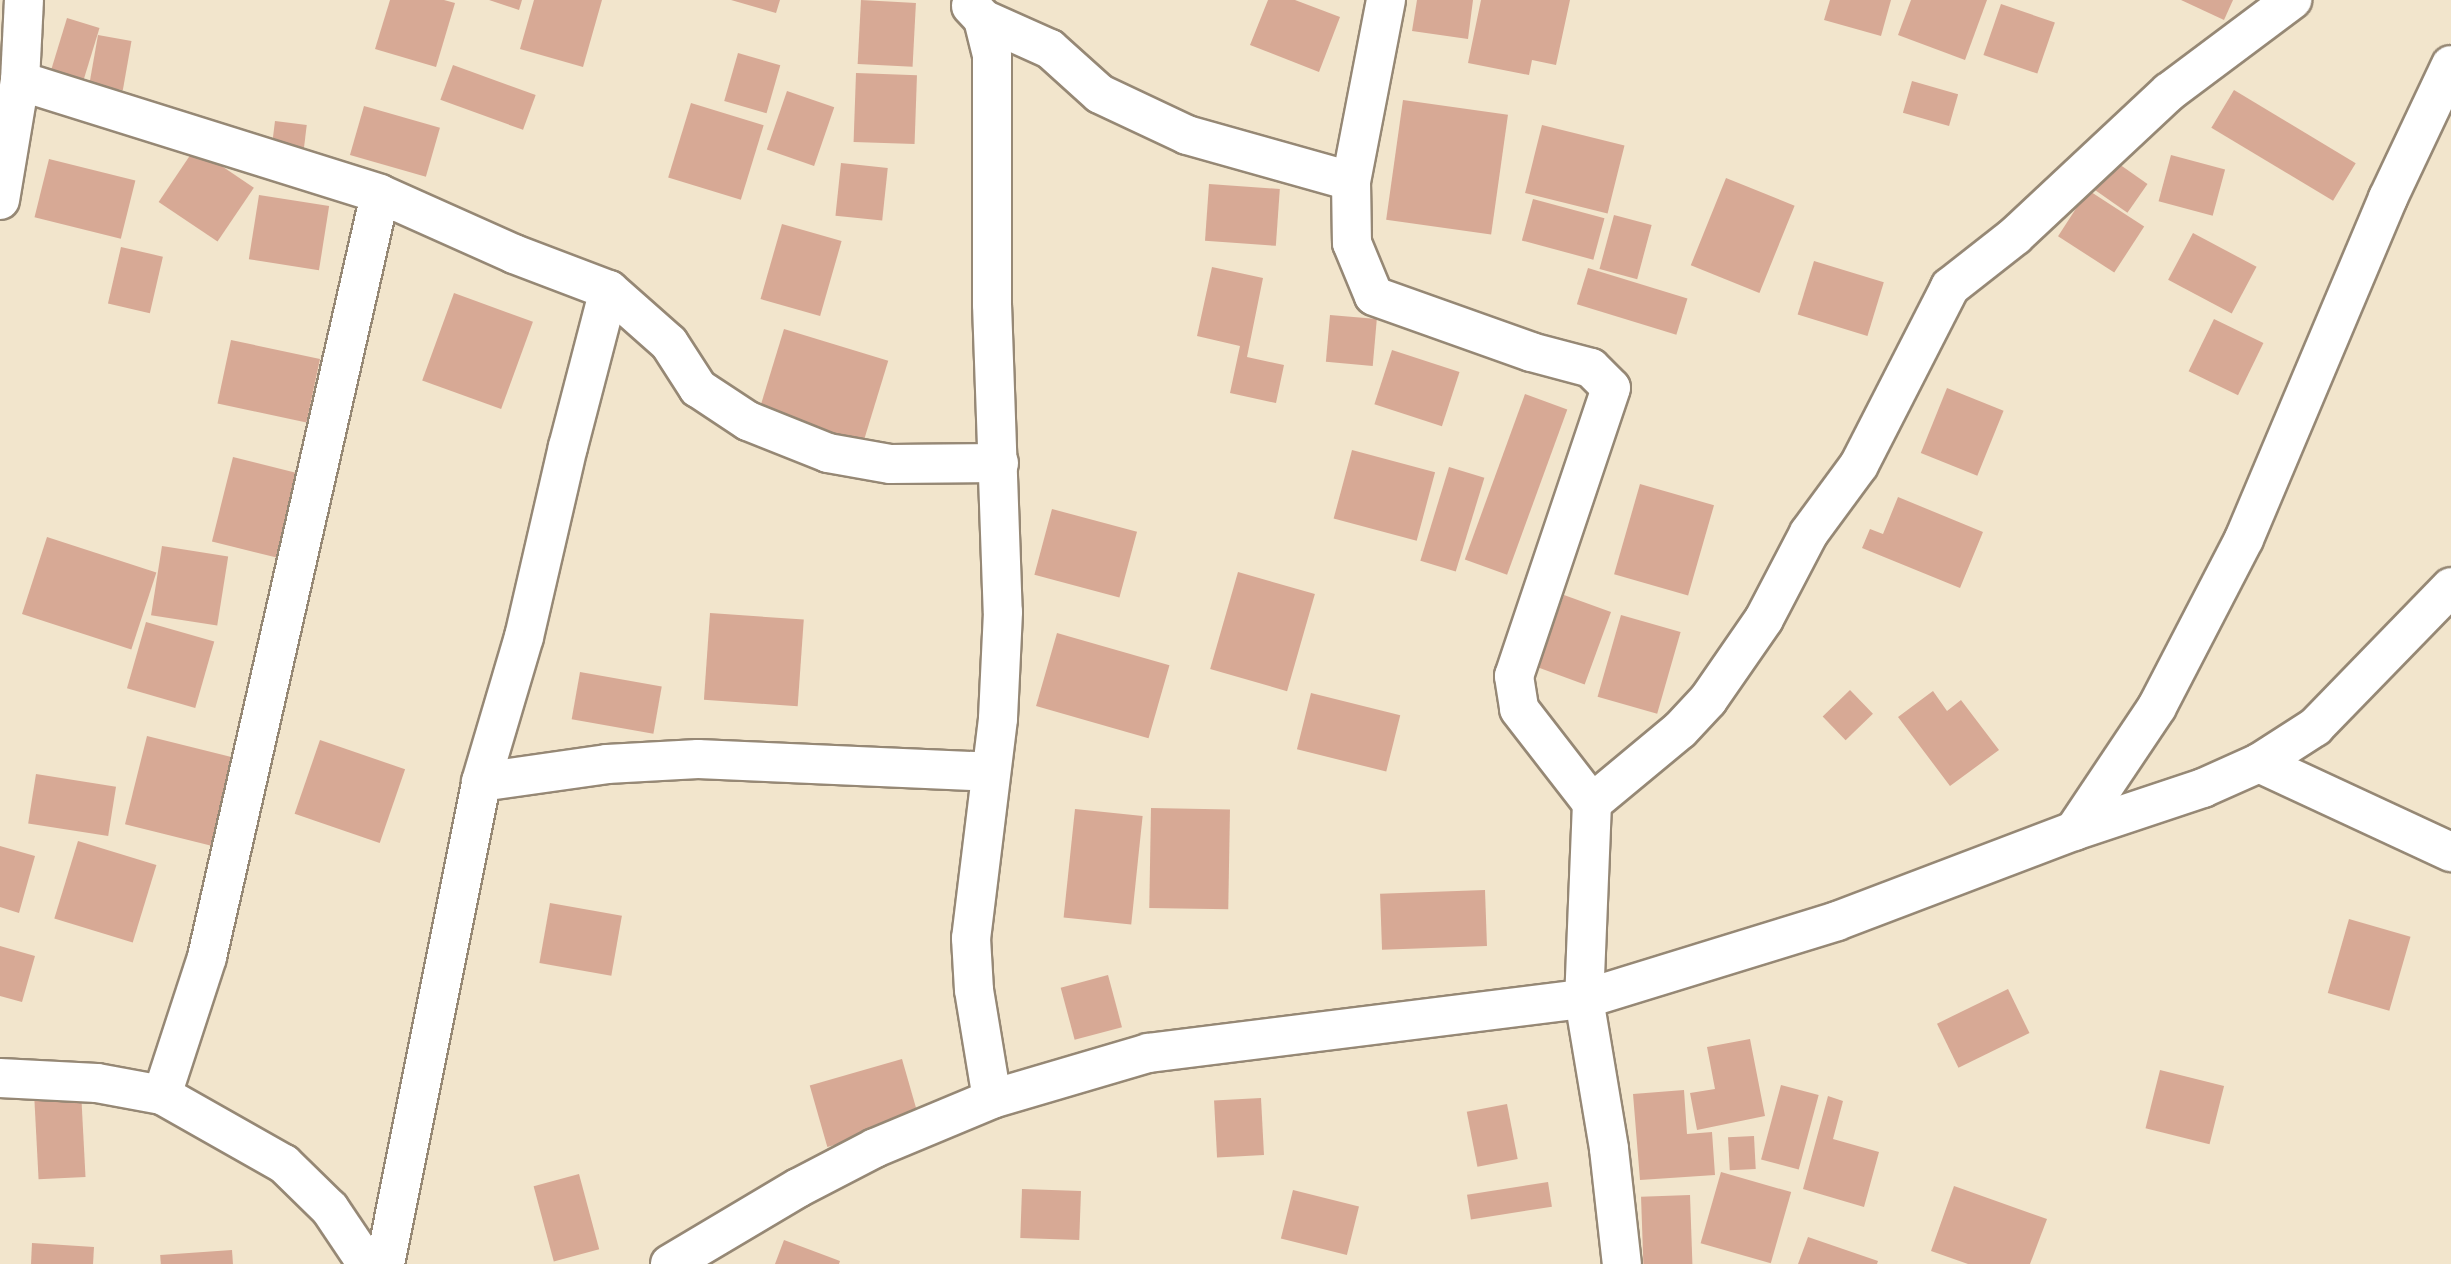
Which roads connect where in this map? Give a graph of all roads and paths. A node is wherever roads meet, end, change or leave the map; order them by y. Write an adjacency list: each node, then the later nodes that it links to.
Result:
1 (24, 0): 6 (street)
2 (1386, 0): 7 (street)
3 (2292, 0): 16 (street)
4 (975, 10): 7 (street); 11 (street)
5 (2451, 65): 17 (street)
6 (20, 81): 8 (street); 9 (street)
7 (1351, 181): 16 (street)
8 (380, 194): 10 (street); 21 (street)
9 (0, 200)
10 (610, 290): 11 (street); 15 (street)
11 (999, 463): 14 (street)
12 (2451, 587): 13 (street)
13 (2259, 763): 17 (street); 18 (street)
14 (991, 772): 15 (street); 22 (street)
15 (481, 782): 24 (street)
16 (1592, 803): 19 (street)
17 (2074, 831): 19 (street)
18 (2451, 852)
19 (1584, 999): 22 (street); 26 (street)
20 (0, 1078): 21 (street)
21 (162, 1095): 23 (street)
22 (992, 1099): 25 (street)
23 (367, 1264)
24 (385, 1264)
25 (670, 1264)
26 (1622, 1264)

